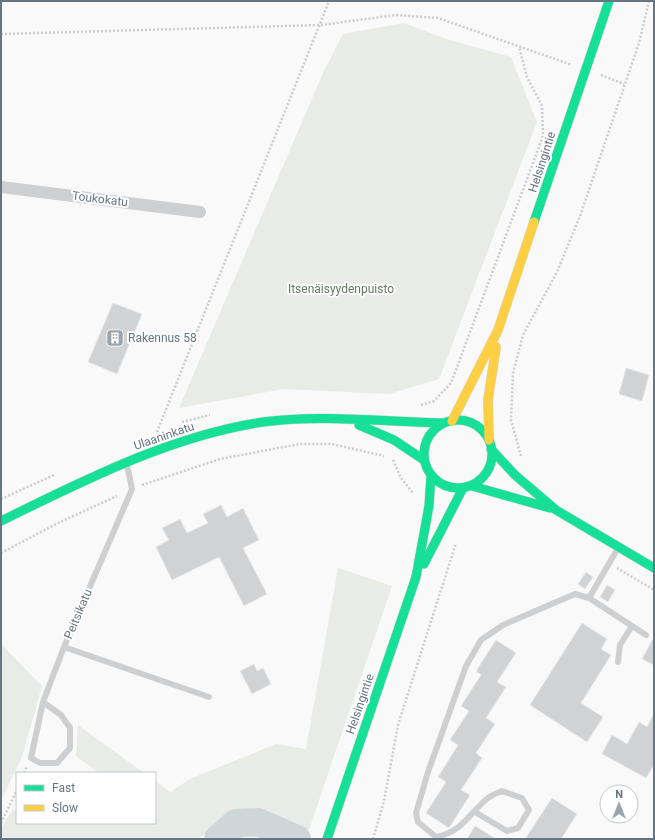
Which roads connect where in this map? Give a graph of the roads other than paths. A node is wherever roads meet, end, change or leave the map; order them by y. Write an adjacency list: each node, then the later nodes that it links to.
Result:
1 (609, 1): 4 (main road, Helsingintie)
2 (1, 187): 3 (street, Toukokatu)
3 (200, 212)
4 (498, 330): 6 (main road, Helsingintie); 7 (main road, Helsingintie)
5 (347, 421): 6 (main road, Ulaaninkatu); 8 (main road, Ulaaninkatu); 9 (main road, Ulaaninkatu)
6 (448, 422): 7 (main road); 8 (main road)
7 (490, 445): 11 (main road); 12 (main road)
8 (424, 460): 10 (main road)
9 (126, 461): 13 (main road, Ulaaninkatu); 20 (lane, Peitsikatu)
10 (431, 476): 11 (main road); 16 (main road, Helsingintie)
11 (468, 487): 12 (main road); 16 (main road, Helsingintie)
12 (556, 510): 14 (main road)
13 (1, 520)
14 (618, 547): 15 (main road); 17 (lane)
15 (654, 568)
16 (416, 577): 25 (main road, Helsingintie)
17 (589, 598): 18 (lane); 24 (lane)
18 (632, 626): 19 (lane); 21 (lane)
19 (646, 635)
20 (64, 646): 22 (lane, Peitsikatu); 23 (lane)
21 (618, 662)
22 (208, 697)
23 (43, 702): 23 (lane)
24 (475, 812): 24 (lane)
25 (327, 839)

